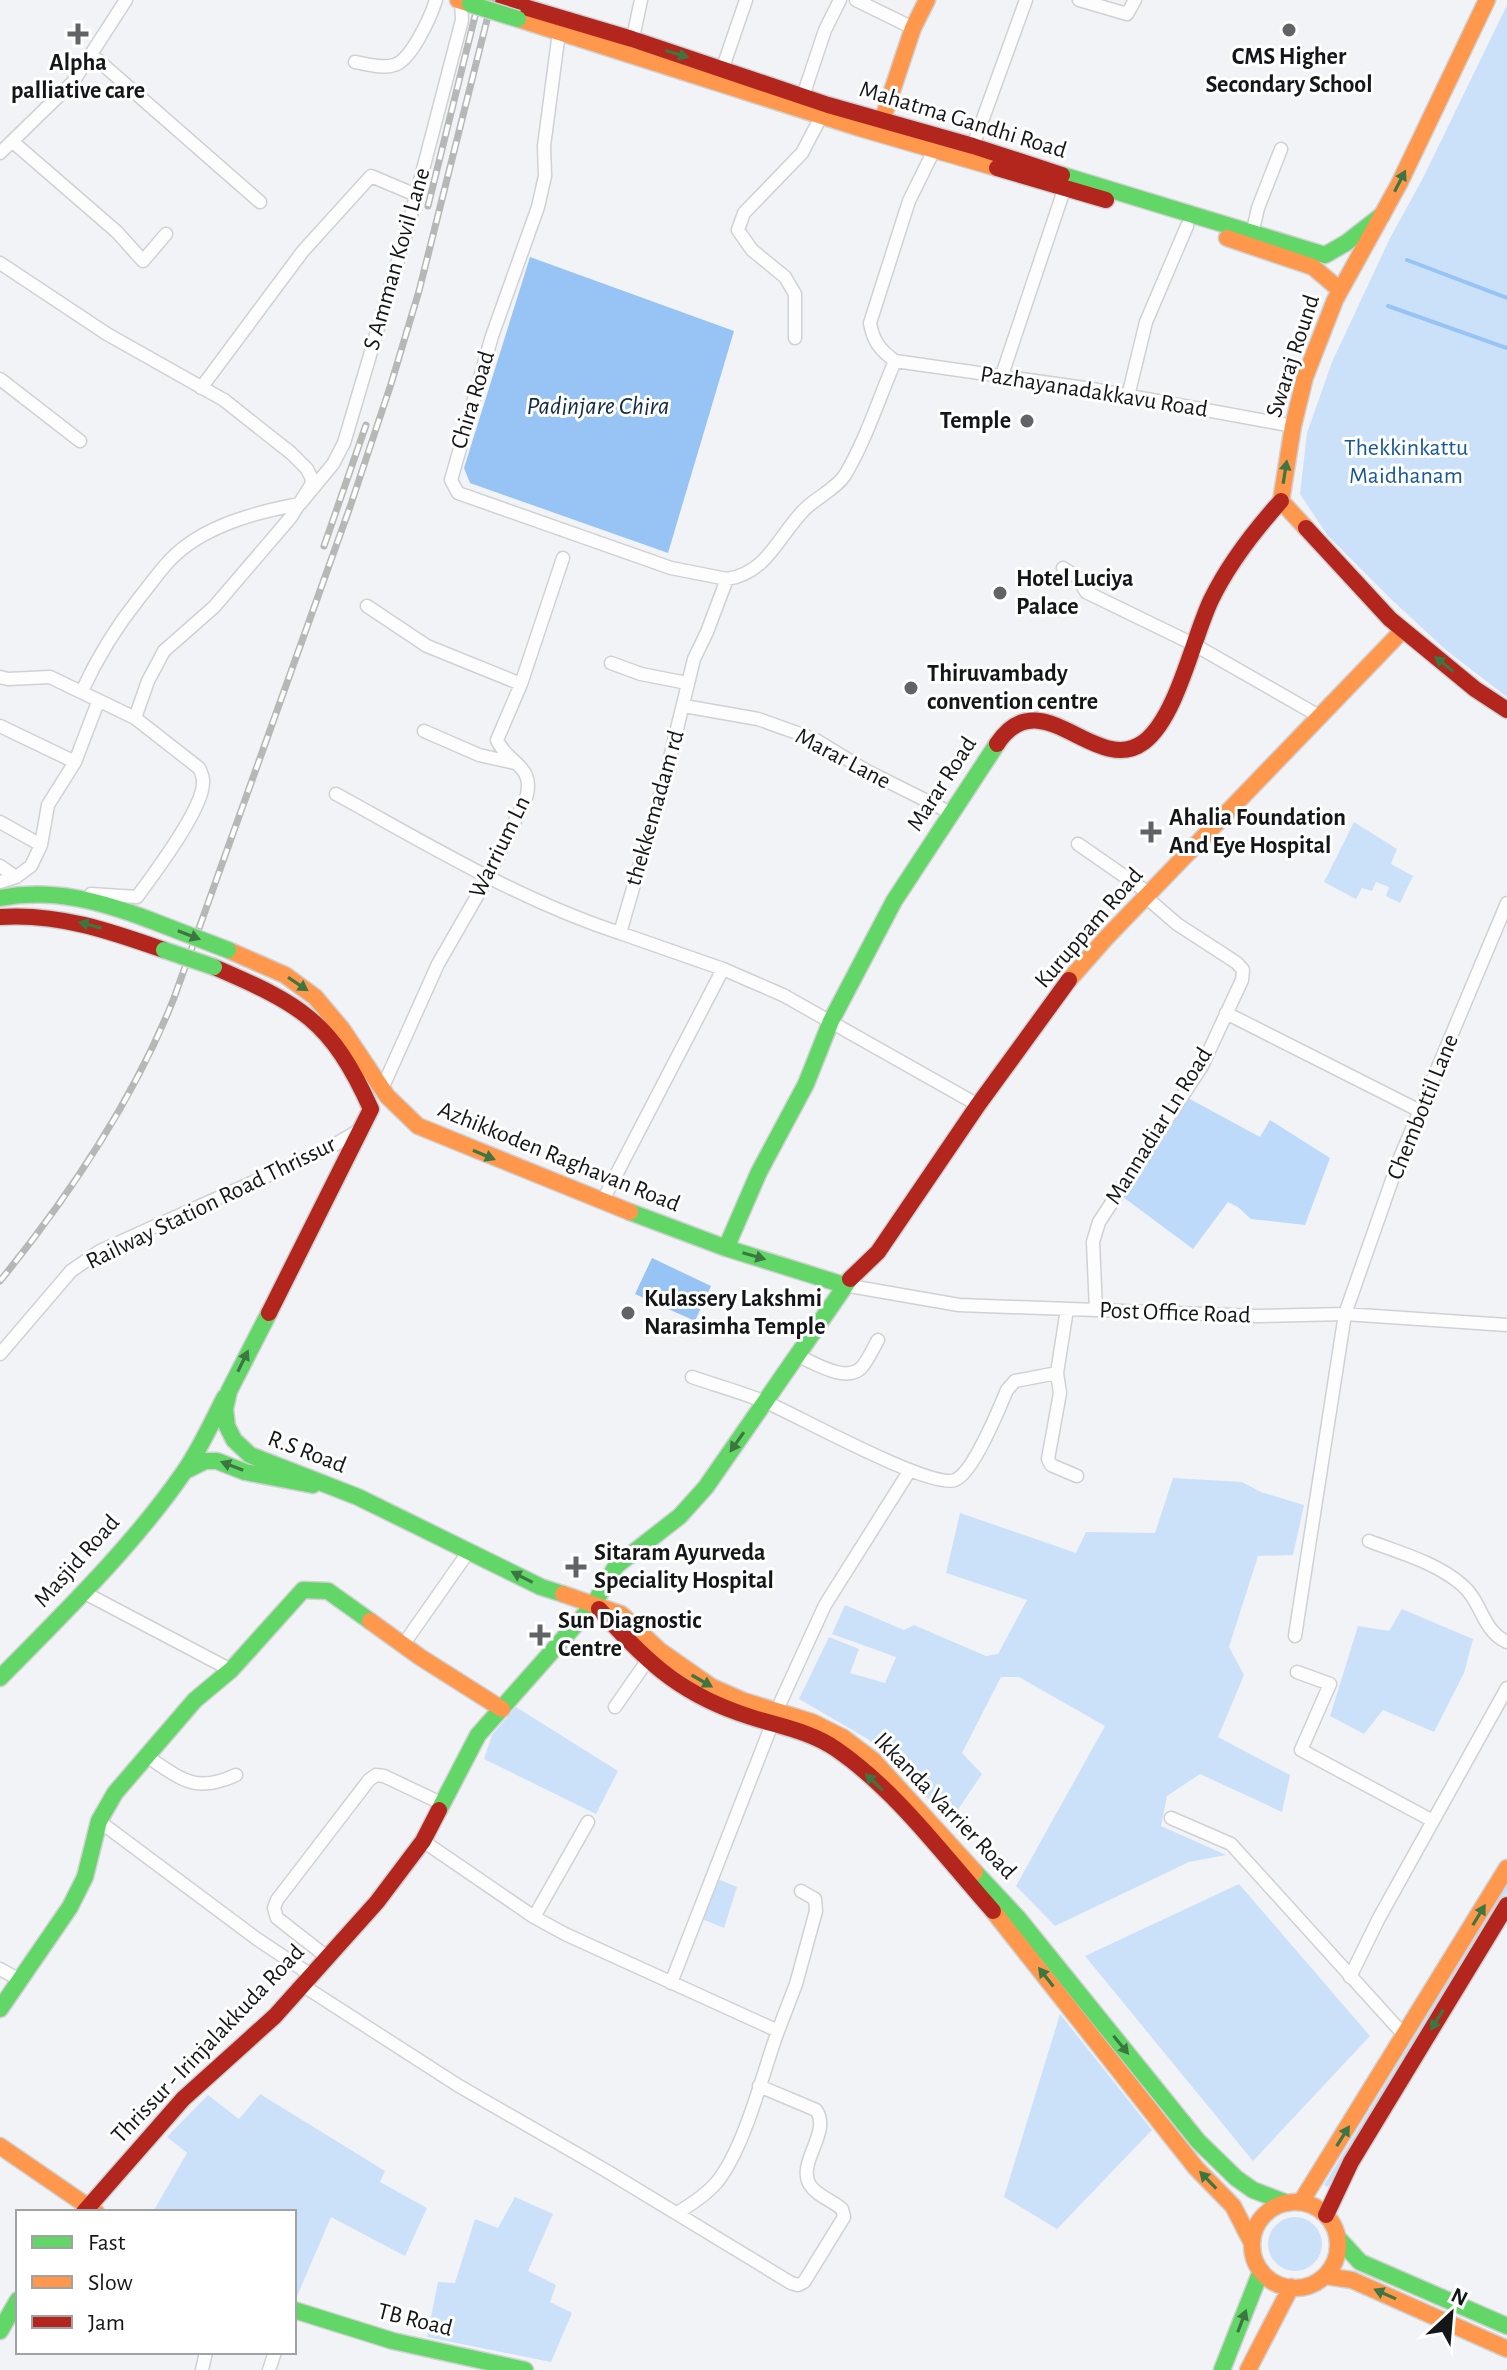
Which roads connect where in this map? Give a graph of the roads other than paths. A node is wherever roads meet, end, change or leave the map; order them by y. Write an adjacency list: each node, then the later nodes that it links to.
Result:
1 (126, 0): 19 (street)
2 (436, 0): 20 (street)
3 (501, 0): 15 (main road)
4 (641, 0): 18 (street)
5 (746, 0): 21 (street)
6 (840, 0): 22 (street)
7 (856, 0): 16 (street)
8 (927, 0): 16 (main road)
9 (1026, 0): 27 (street)
10 (1079, 0): 11 (street)
11 (1135, 0)
12 (1487, 0): 33 (main road, Swaraj Round, one-way to 12)
13 (463, 1): 15 (main road, bridge); 31 (street, S Amman Kovil Lane)
14 (546, 7): 15 (main road, Mahatma Gandhi Road); 18 (main road, Mahatma Gandhi Road)
15 (520, 13): 17 (main road, Mahatma Gandhi Road)
16 (913, 28): 24 (main road)
17 (559, 32): 18 (main road, Mahatma Gandhi Road); 51 (street, Chira Road)
18 (631, 46): 21 (main road, Mahatma Gandhi Road, one-way to 21); 23 (main road, Mahatma Gandhi Road)
19 (92, 55): 25 (street); 32 (street)
20 (355, 62)
21 (722, 70): 22 (main road, Mahatma Gandhi Road)
22 (803, 96): 24 (main road, Mahatma Gandhi Road)
23 (822, 115): 24 (main road, Mahatma Gandhi Road); 39 (street)
24 (881, 127): 26 (main road, Mahatma Gandhi Road)
25 (13, 142): 29 (street); 35 (street)
26 (937, 144): 27 (main road, Mahatma Gandhi Road); 30 (main road, Mahatma Gandhi Road); 40 (street)
27 (973, 146): 36 (main road, Mahatma Gandhi Road)
28 (1281, 149): 36 (street)
29 (0, 153)
30 (1065, 187): 34 (main road, Mahatma Gandhi Road); 41 (street)
31 (416, 195): 43 (street); 48 (street, S Amman Kovil Lane)
32 (260, 202)
33 (1382, 215): 36 (main road, Mahatma Gandhi Road); 38 (main road, Swaraj Round)
34 (1187, 226): 38 (main road, Mahatma Gandhi Road); 44 (street)
35 (166, 234)
36 (1252, 234)
37 (0, 263): 43 (street)
38 (1340, 290): 45 (main road, Swaraj Round)
39 (795, 338)
40 (895, 361): 41 (street, Pazhayanadakkavu Road); 51 (street)
41 (1001, 378): 44 (street, Pazhayanadakkavu Road)
42 (0, 379): 46 (street)
43 (201, 388): 48 (street)
44 (1128, 396): 45 (street, Pazhayanadakkavu Road)
45 (1293, 426): 47 (main road, Swaraj Round, one-way to 45)
46 (80, 441)
47 (1281, 501): 53 (main road); 54 (main road, Marar Road)
48 (300, 504): 59 (street); 64 (street, S Amman Kovil Lane)
49 (563, 558): 58 (street, Warrium Ln)
50 (1063, 568): 54 (street)
51 (727, 579): 57 (street, thekkemadam rd)
52 (367, 606): 58 (street)
53 (1403, 630): 62 (main road, one-way to 53); 63 (main road, Kuruppam Road)
54 (1193, 644): 63 (street); 70 (main road, Marar Road)
55 (611, 663): 57 (street)
56 (0, 677): 59 (street)
57 (687, 683): 61 (street, thekkemadam rd)
58 (521, 684): 68 (street, Warrium Ln)
59 (82, 691): 60 (street)
60 (98, 702): 64 (street); 67 (street)
61 (684, 706): 70 (street, Marar Lane); 83 (street, thekkemadam rd)
62 (1507, 710)
63 (1319, 716): 79 (main road, Kuruppam Road)
64 (135, 718): 78 (street)
65 (0, 726): 67 (street)
66 (424, 731): 68 (street)
67 (75, 762): 73 (street)
68 (518, 763): 76 (street, Warrium Ln)
69 (336, 794): 76 (street)
70 (951, 813): 86 (main road, Marar Road)
71 (0, 822): 73 (street)
72 (1078, 844): 79 (street)
73 (41, 845): 75 (street)
74 (0, 866): 75 (street)
75 (16, 877): 77 (street)
76 (488, 877): 83 (street); 87 (street, Warrium Ln)
77 (0, 882)
78 (59, 892): 80 (main road, Azhikkoden Raghavan Road); 87 (main road, Azhikkoden Raghavan Road, one-way to 87, bridge)
79 (1149, 896): 85 (street, Mannadiar Ln Road); 88 (main road, Kuruppam Road)
80 (0, 898)
81 (1507, 903): 90 (street, Chembottil Lane)
82 (0, 917): 89 (main road, one-way to 82, bridge)
83 (620, 933): 84 (street)
84 (723, 969): 86 (street); 93 (street)
85 (1226, 1013): 90 (street); 97 (street, Mannadiar Ln Road)
86 (831, 1021): 88 (street); 94 (main road, Marar Road)
87 (381, 1091): 89 (main road, R.S Road); 91 (main road, Azhikkoden Raghavan Road)
88 (978, 1105): 95 (main road, Kuruppam Road)
89 (371, 1109): 92 (main road, R.S Road)
90 (1420, 1111): 98 (street, Chembottil Lane)
91 (418, 1126): 92 (main road); 93 (main road, Azhikkoden Raghavan Road, one-way to 93)
92 (362, 1128): 101 (street, Railway Station Road Thrissur); 105 (main road, R.S Road, one-way to 92)
93 (602, 1202): 94 (main road, Azhikkoden Raghavan Road)
94 (726, 1248): 95 (main road, Azhikkoden Raghavan Road, one-way to 95)
95 (844, 1285): 96 (street, Post Office Road); 102 (main road, Kuruppam Road)
96 (1067, 1309): 97 (street, Post Office Road); 103 (street)
97 (1096, 1310): 98 (street, Post Office Road)
98 (1345, 1314): 99 (street, Post Office Road); 115 (street, Chembottil Lane)
99 (1507, 1325)
100 (878, 1340): 102 (street)
101 (0, 1354)
102 (798, 1356): 106 (main road, Kuruppam Road)
103 (1057, 1373): 107 (street); 109 (street)
104 (692, 1377): 106 (street)
105 (229, 1391): 108 (main road, Masjid Road); 110 (main road, R.S Road)
106 (767, 1402): 107 (street); 114 (main road, Thrissur - Irinjalakkuda Road, one-way to 114)
107 (910, 1470): 125 (street)
108 (185, 1471): 110 (main road, one-way to 108); 113 (main road, Masjid Road)
109 (1077, 1476)
110 (335, 1488): 112 (main road, R.S Road)
111 (1369, 1541): 116 (street)
112 (469, 1551): 114 (main road, R.S Road, one-way to 112); 117 (street)
113 (83, 1592): 119 (street); 121 (main road, Masjid Road)
114 (594, 1604): 118 (main road, Ikkanda Varrier Road); 124 (main road, Thrissur - Irinjalakkuda Road); 125 (main road, Ikkanda Varrier Road, one-way to 125)
115 (1295, 1636)
116 (1507, 1642)
117 (403, 1645): 119 (main road); 124 (main road)
118 (647, 1661): 123 (street); 125 (main road, Ikkanda Varrier Road)
119 (231, 1670): 126 (main road)
120 (1297, 1672): 131 (street)
121 (0, 1678)
122 (1507, 1688): 131 (street)
123 (615, 1707)
124 (502, 1709): 128 (main road, Thrissur - Irinjalakkuda Road)
125 (775, 1716): 143 (street); 149 (main road, Ikkanda Varrier Road, one-way to 149); 154 (main road, Ikkanda Varrier Road, one-way to 125)
126 (146, 1756): 127 (street); 130 (main road)
127 (236, 1775)
128 (443, 1804): 133 (main road, Thrissur - Irinjalakkuda Road); 138 (street)
129 (1171, 1818): 140 (street)
130 (99, 1821): 141 (main road); 142 (street)
131 (1433, 1821): 140 (street)
132 (588, 1822): 137 (street)
133 (423, 1841): 137 (street); 138 (main road, Thrissur - Irinjalakkuda Road)
134 (1507, 1868): 146 (main road, one-way to 134)
135 (801, 1891): 145 (street)
136 (1507, 1905): 152 (main road, one-way to 152)
137 (534, 1917): 143 (street)
138 (327, 1957): 142 (main road, Thrissur - Irinjalakkuda Road)
139 (0, 1969): 141 (street)
140 (1350, 1977): 146 (street)
141 (20, 1980): 144 (main road)
142 (307, 1980): 150 (main road, Thrissur - Irinjalakkuda Road); 151 (street)
143 (671, 1983): 145 (street)
144 (0, 2009)
145 (778, 2031): 147 (street)
146 (1405, 2036): 149 (main road, one-way to 146)
147 (759, 2086): 151 (street); 151 (street)
148 (0, 2146): 150 (main road)
149 (1294, 2202): 152 (main road); 154 (main road)
150 (89, 2210)
151 (677, 2213)
152 (1326, 2215): 153 (main road)
153 (1338, 2238): 156 (main road); 161 (main road)
154 (1252, 2243): 155 (main road)
155 (1261, 2271): 157 (main road); 165 (main road, one-way to 155)
156 (1325, 2276): 157 (main road); 162 (main road, one-way to 156)
157 (1291, 2287): 166 (main road)
158 (16, 2303): 160 (main road)
159 (296, 2311): 163 (main road, TB Road)
160 (2, 2322)
161 (1507, 2326)
162 (1507, 2349)
163 (482, 2365): 164 (main road, TB Road)
164 (525, 2370)
165 (1222, 2370)
166 (1248, 2370)

